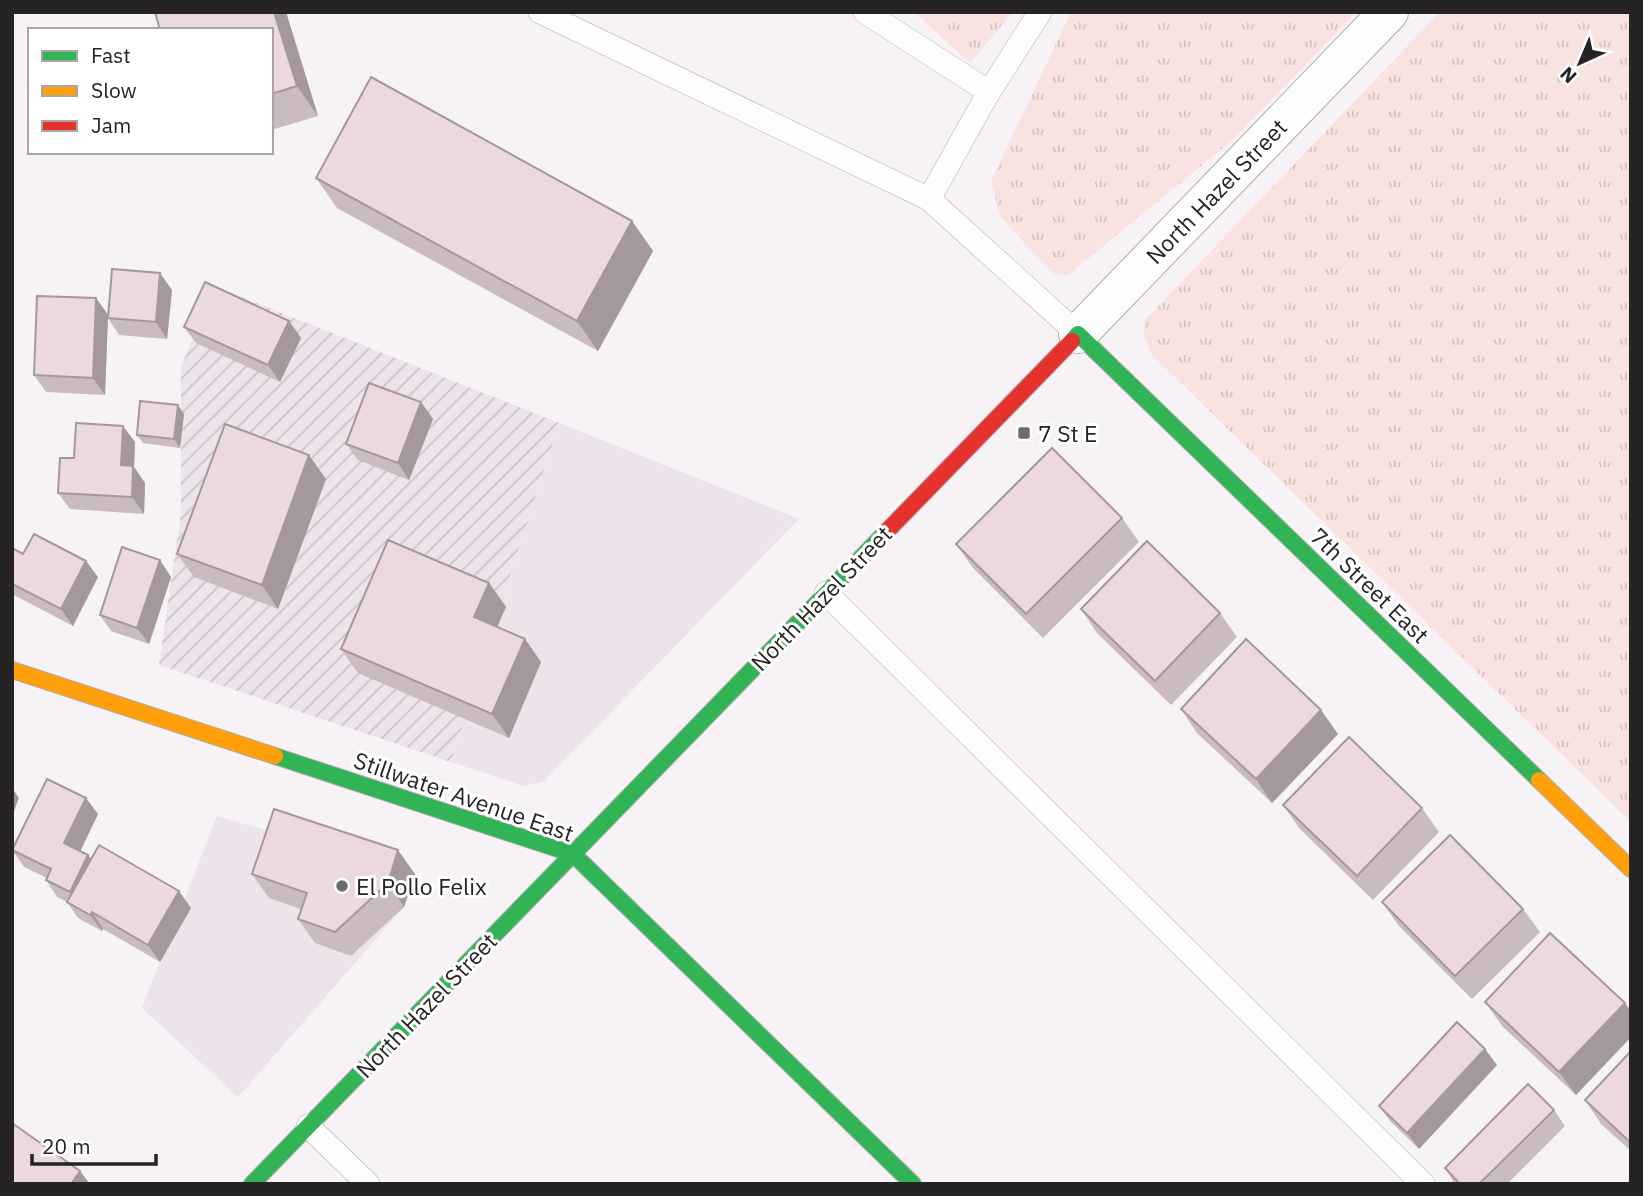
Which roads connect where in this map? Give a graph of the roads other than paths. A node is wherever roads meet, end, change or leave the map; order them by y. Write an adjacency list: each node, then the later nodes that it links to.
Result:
1 (540, 12): 6 (lane)
2 (865, 12): 5 (lane)
3 (1040, 12): 5 (lane)
4 (1390, 12): 7 (street, North Hazel Street)
5 (989, 92): 6 (lane)
6 (929, 199): 7 (lane)
7 (1077, 334): 8 (street, North Hazel Street); 11 (street, 7th Street East)
8 (826, 593): 10 (street, North Hazel Street); 16 (lane)
9 (12, 670): 10 (street, Stillwater Avenue East)
10 (573, 854): 12 (street, North Hazel Street); 15 (street, Stillwater Avenue East)
11 (1631, 869)
12 (308, 1126): 13 (street, North Hazel Street); 14 (lane)
13 (252, 1184)
14 (368, 1184)
15 (913, 1184)
16 (1423, 1184)

